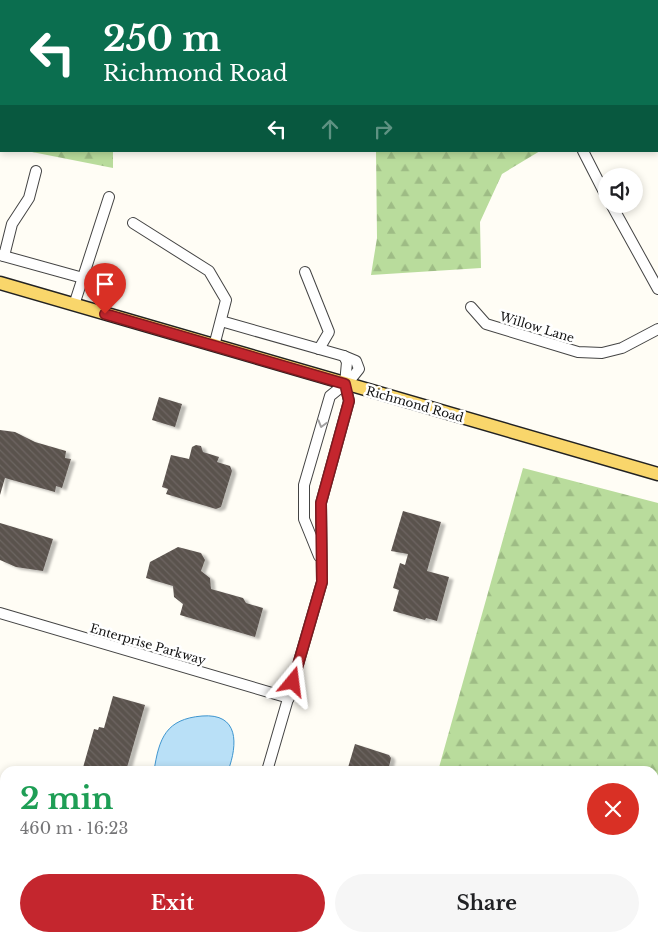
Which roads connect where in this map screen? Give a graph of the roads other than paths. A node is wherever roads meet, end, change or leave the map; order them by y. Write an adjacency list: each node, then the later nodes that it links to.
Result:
1 (584, 152): 3 (street)
2 (36, 171): 7 (street)
3 (598, 180)
4 (109, 197): 9 (street)
5 (615, 213): 11 (street)
6 (133, 223): 14 (street)
7 (2, 255): 9 (street)
8 (305, 272): 17 (street)
9 (83, 278): 12 (street)
10 (0, 283): 12 (main road, Richmond Road)
11 (658, 289)
12 (74, 305): 16 (main road, Richmond Road)
13 (470, 308): 15 (street, Willow Lane)
14 (221, 321): 16 (street); 17 (street)
15 (658, 329)
16 (214, 346): 18 (main road, Richmond Road)
17 (319, 349): 18 (street)
18 (345, 384): 19 (main road, Richmond Road); 20 (street); 20 (street, one-way to 20)
19 (658, 474)
20 (320, 557): 22 (street)
21 (0, 613): 22 (street, Enterprise Parkway)
22 (289, 698): 23 (street)
23 (269, 766)

